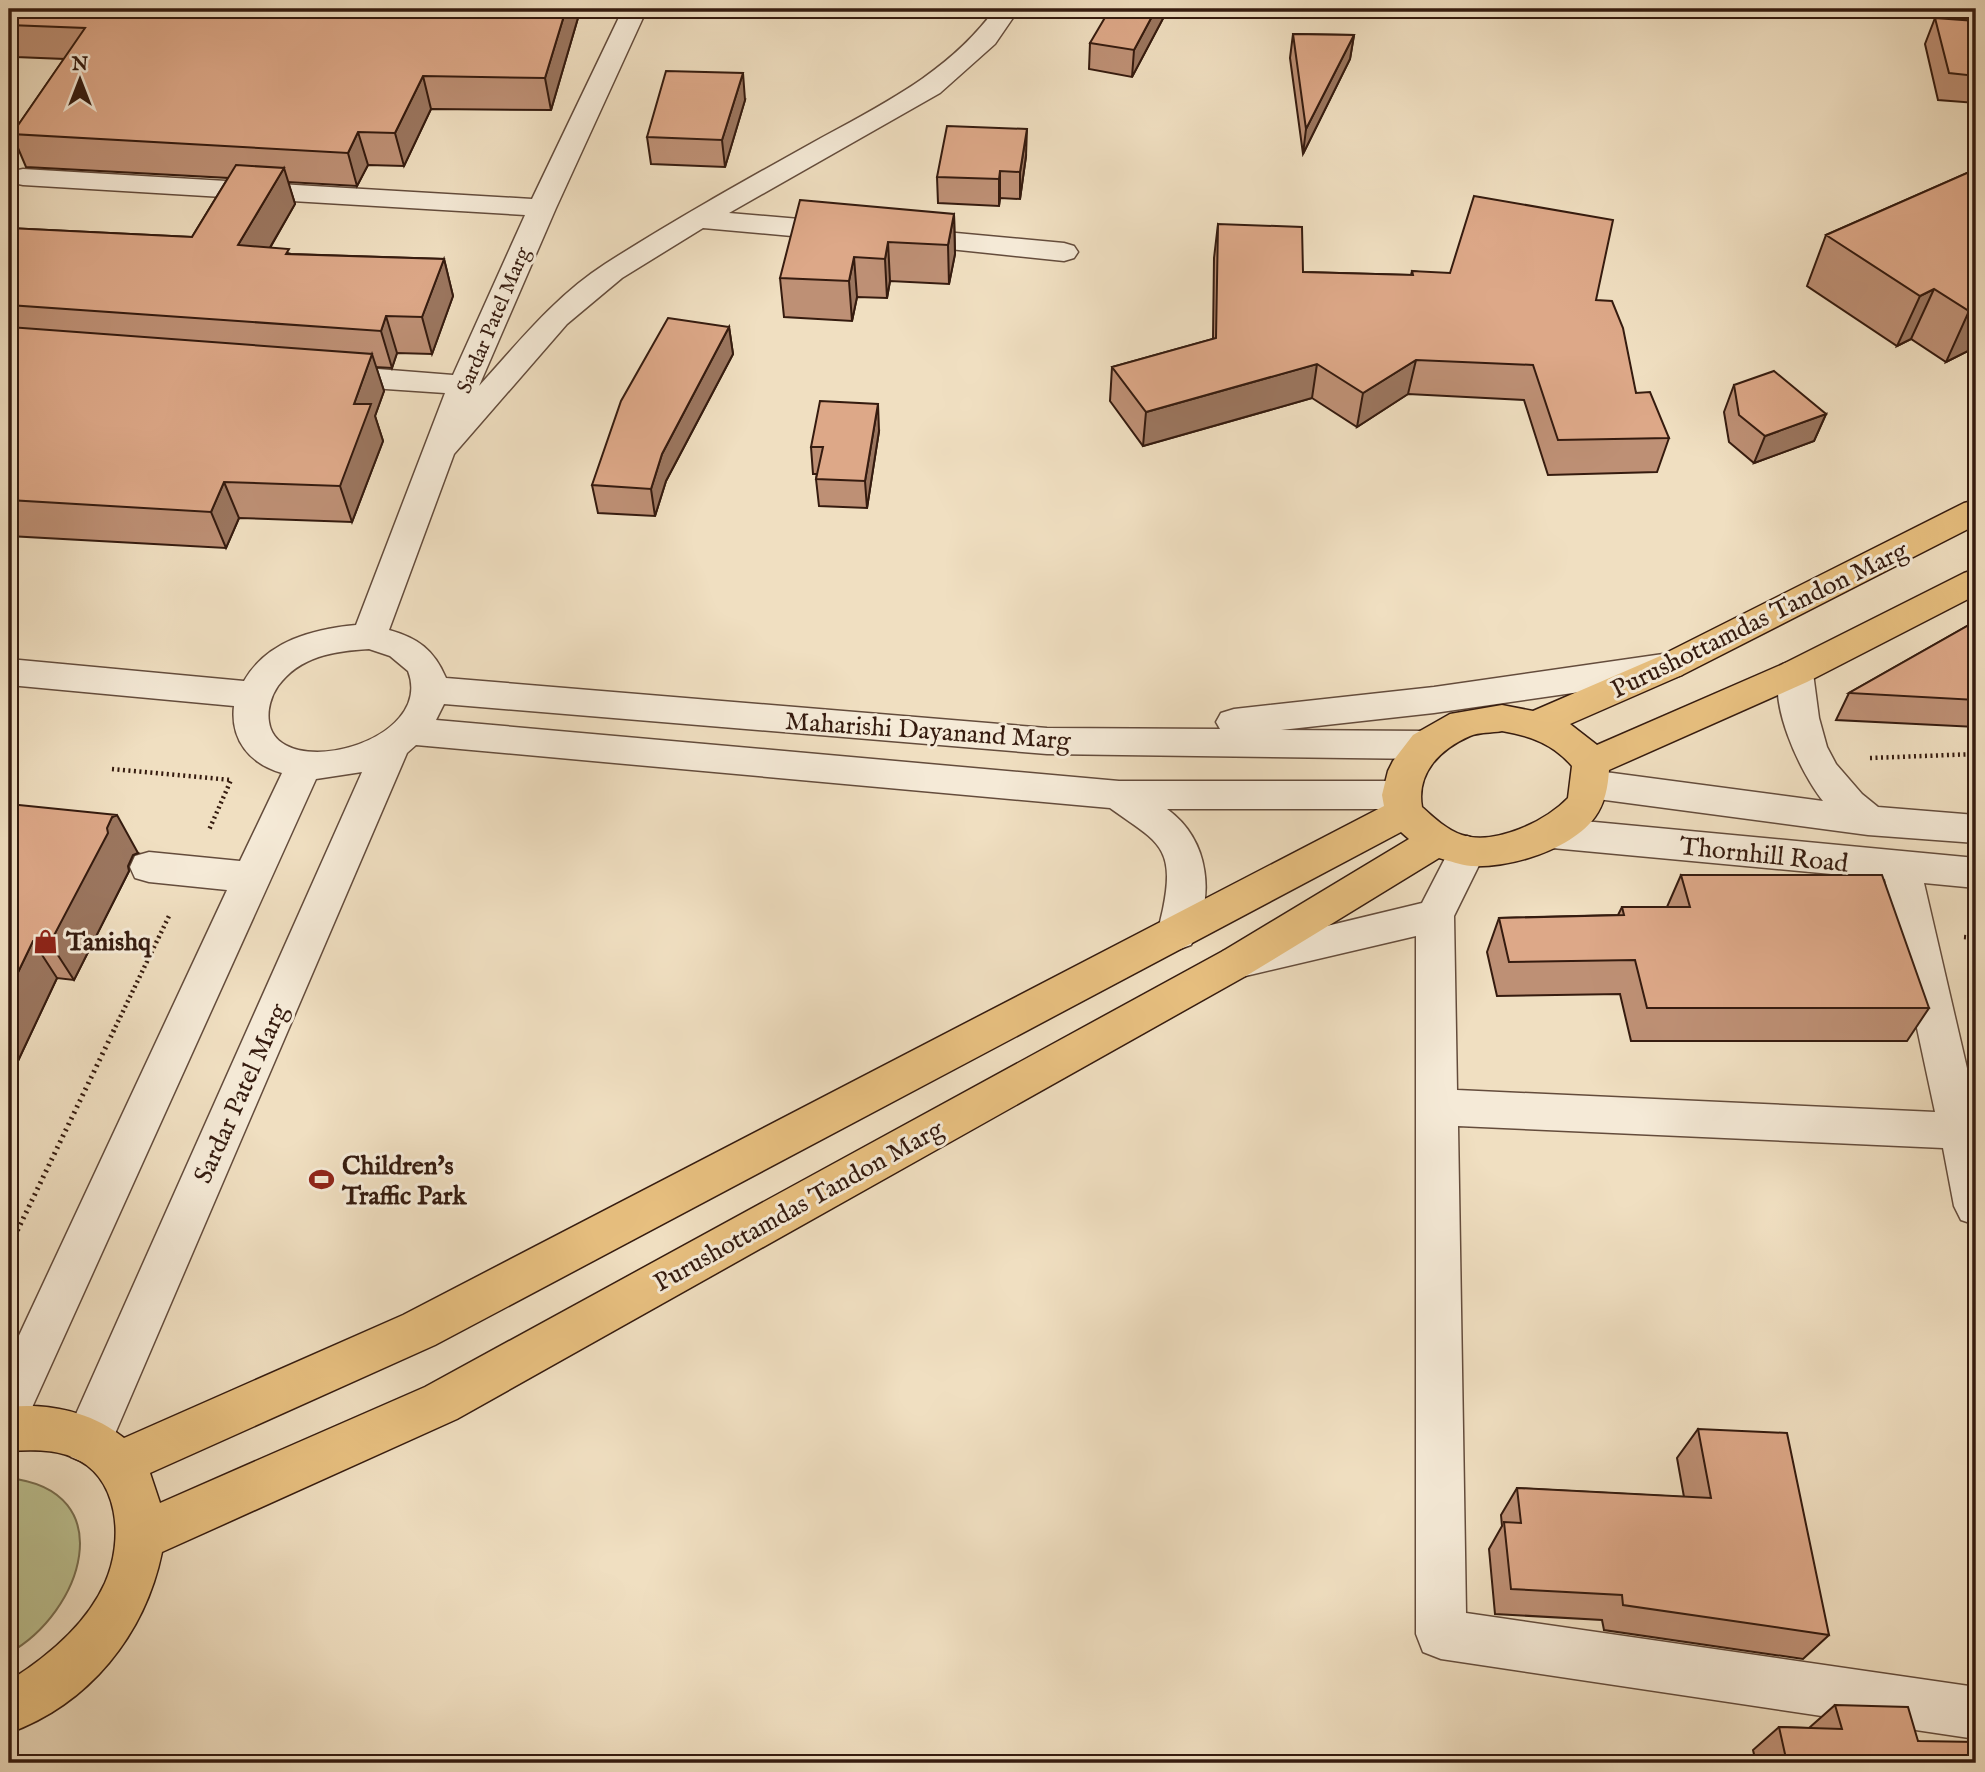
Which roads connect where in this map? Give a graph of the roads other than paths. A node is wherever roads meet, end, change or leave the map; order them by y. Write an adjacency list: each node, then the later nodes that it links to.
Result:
1 (635, 9): 4 (street, Sardar Patel Marg)
2 (1007, 9): 5 (street)
3 (23, 177): 4 (street)
4 (542, 208): 8 (street, Sardar Patel Marg)
5 (698, 219): 6 (street); 9 (street)
6 (1064, 252)
7 (299, 373): 8 (street)
8 (464, 385): 9 (street, Sardar Patel Marg)
9 (440, 450): 12 (street, Sardar Patel Marg)
10 (1976, 511): 13 (main road, Purushottamdas Tandon Marg)
11 (1976, 581): 15 (main road)
12 (369, 637): 16 (street); 17 (street)
13 (1670, 666): 18 (main road, Purushottamdas Tandon Marg); 20 (street)
14 (9, 672): 17 (street)
15 (1795, 673): 23 (main road); 26 (street)
16 (431, 690): 19 (street); 20 (street, Maharishi Dayanand Marg)
17 (252, 695): 22 (street)
18 (1539, 723): 21 (main road); 23 (main road)
19 (401, 738): 22 (street); 24 (street, Maharishi Dayanand Marg); 42 (street, Sardar Patel Marg)
20 (1047, 741): 21 (street, Maharishi Dayanand Marg)
21 (1426, 745): 25 (main road)
22 (304, 764): 33 (street)
23 (1591, 774): 26 (street, Thornhill Road); 28 (main road)
24 (1119, 795): 25 (street, Maharishi Dayanand Marg); 35 (street)
25 (1402, 804): 29 (main road); 35 (main road)
26 (1868, 821): 27 (street, Thornhill Road)
27 (1976, 829)
28 (1552, 833): 29 (main road); 31 (street, Thornhill Road)
29 (1453, 846): 34 (street); 36 (main road, Purushottamdas Tandon Marg)
30 (149, 867): 33 (street)
31 (1901, 867): 32 (street, Thornhill Road); 38 (street)
32 (1976, 873)
33 (252, 877): 40 (street)
34 (1436, 916): 36 (street); 37 (street)
35 (1177, 934): 42 (main road)
36 (1237, 962): 43 (main road, Purushottamdas Tandon Marg)
37 (1436, 1107): 38 (street); 45 (street)
38 (1961, 1131): 39 (street)
39 (1976, 1206)
40 (9, 1407)
41 (9, 1429): 42 (main road)
42 (103, 1452): 43 (main road)
43 (140, 1537): 44 (main road)
44 (9, 1708)
45 (1976, 1713)

